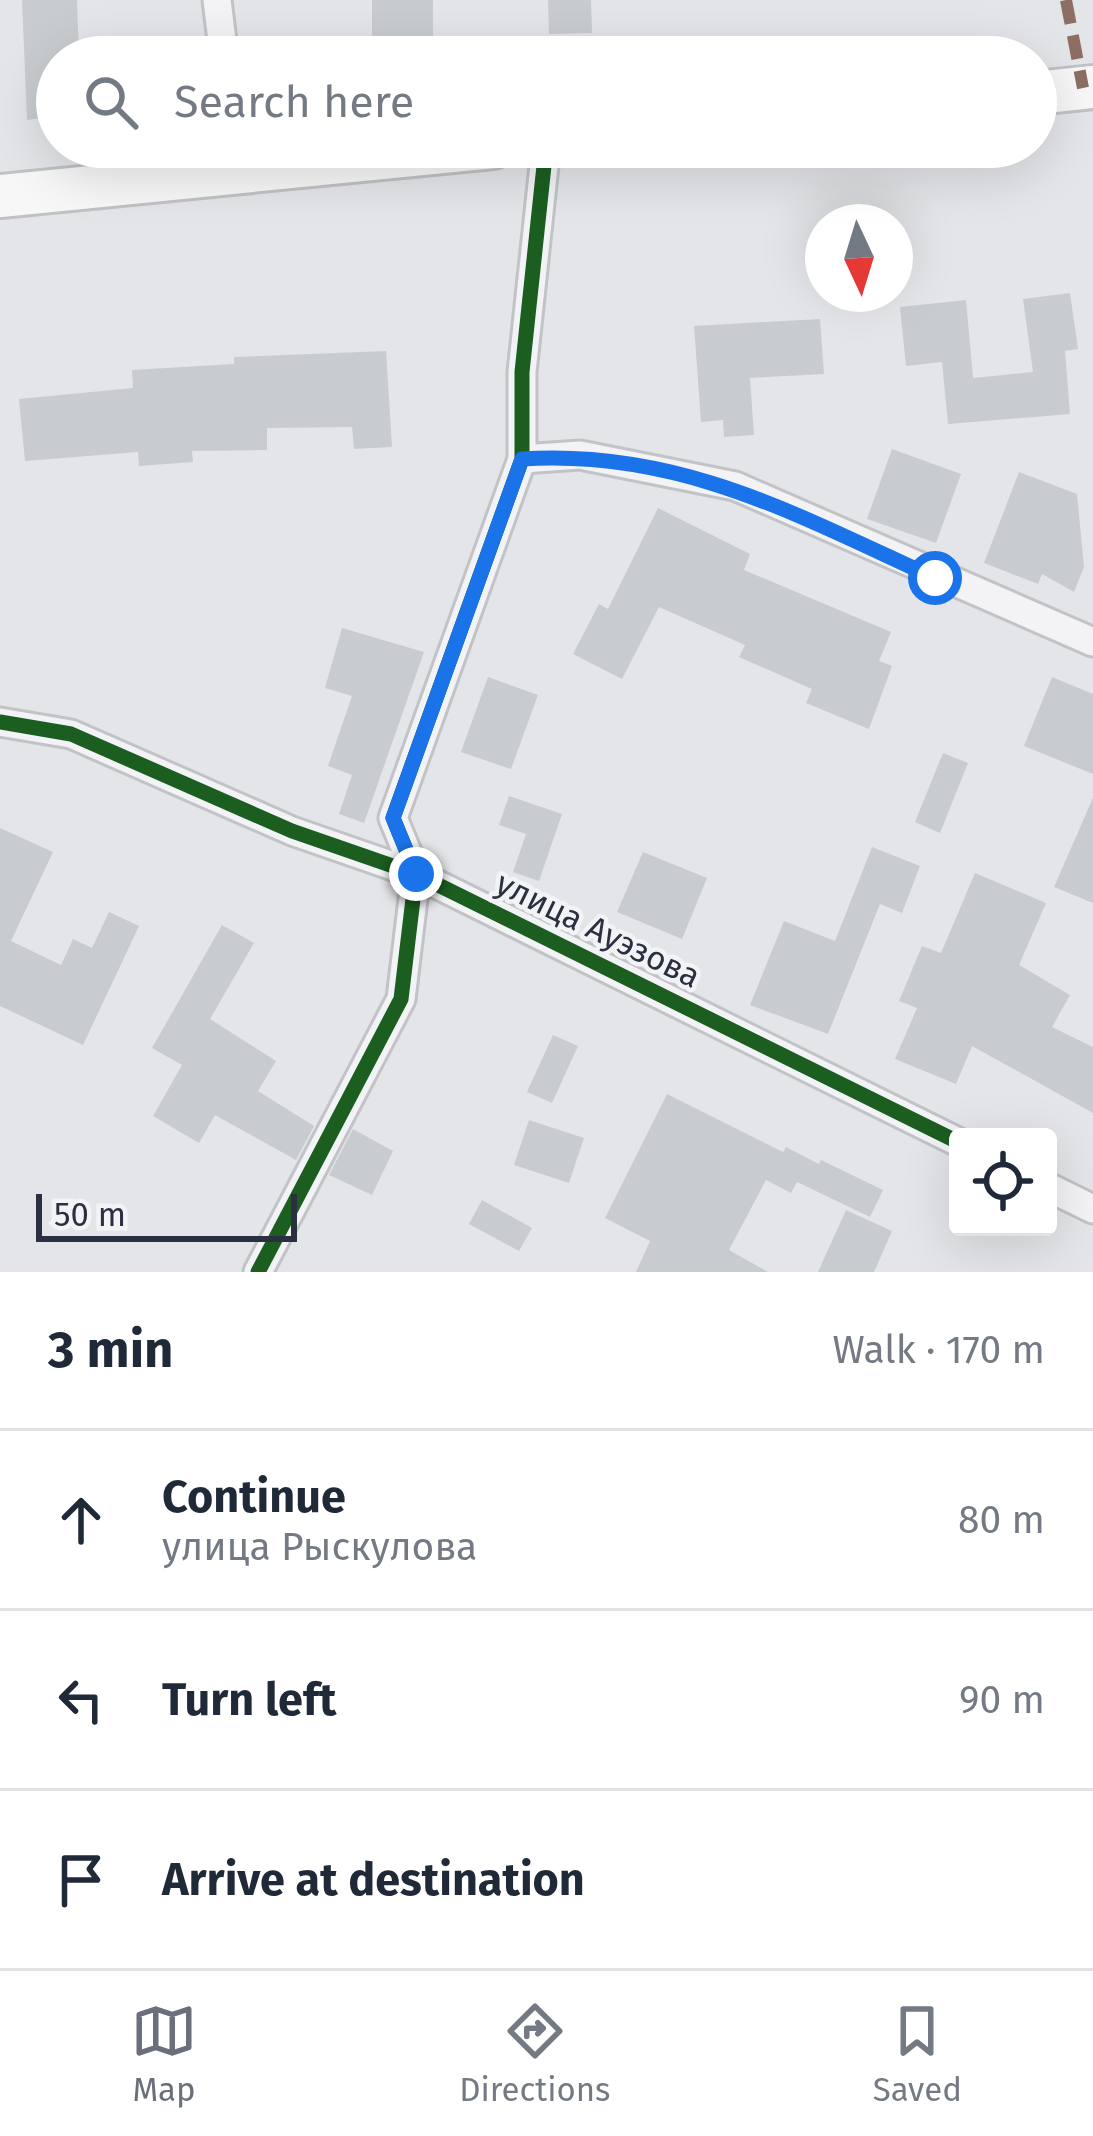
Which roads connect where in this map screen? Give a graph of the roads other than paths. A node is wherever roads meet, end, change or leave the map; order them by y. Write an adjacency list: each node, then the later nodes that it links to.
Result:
1 (217, 0): 2 (street)
2 (221, 36)
3 (1093, 87): 4 (main road)
4 (1057, 91)
5 (282, 168): 7 (main road)
6 (544, 168): 8 (street)
7 (0, 196)
8 (522, 459): 9 (street); 11 (street)
9 (1093, 642)
10 (0, 722): 11 (street, улица Ауэзова)
11 (416, 874): 12 (street, улица Ауэзова); 15 (street)
12 (949, 1138)
13 (1057, 1191): 14 (street)
14 (1093, 1209)
15 (259, 1272)

